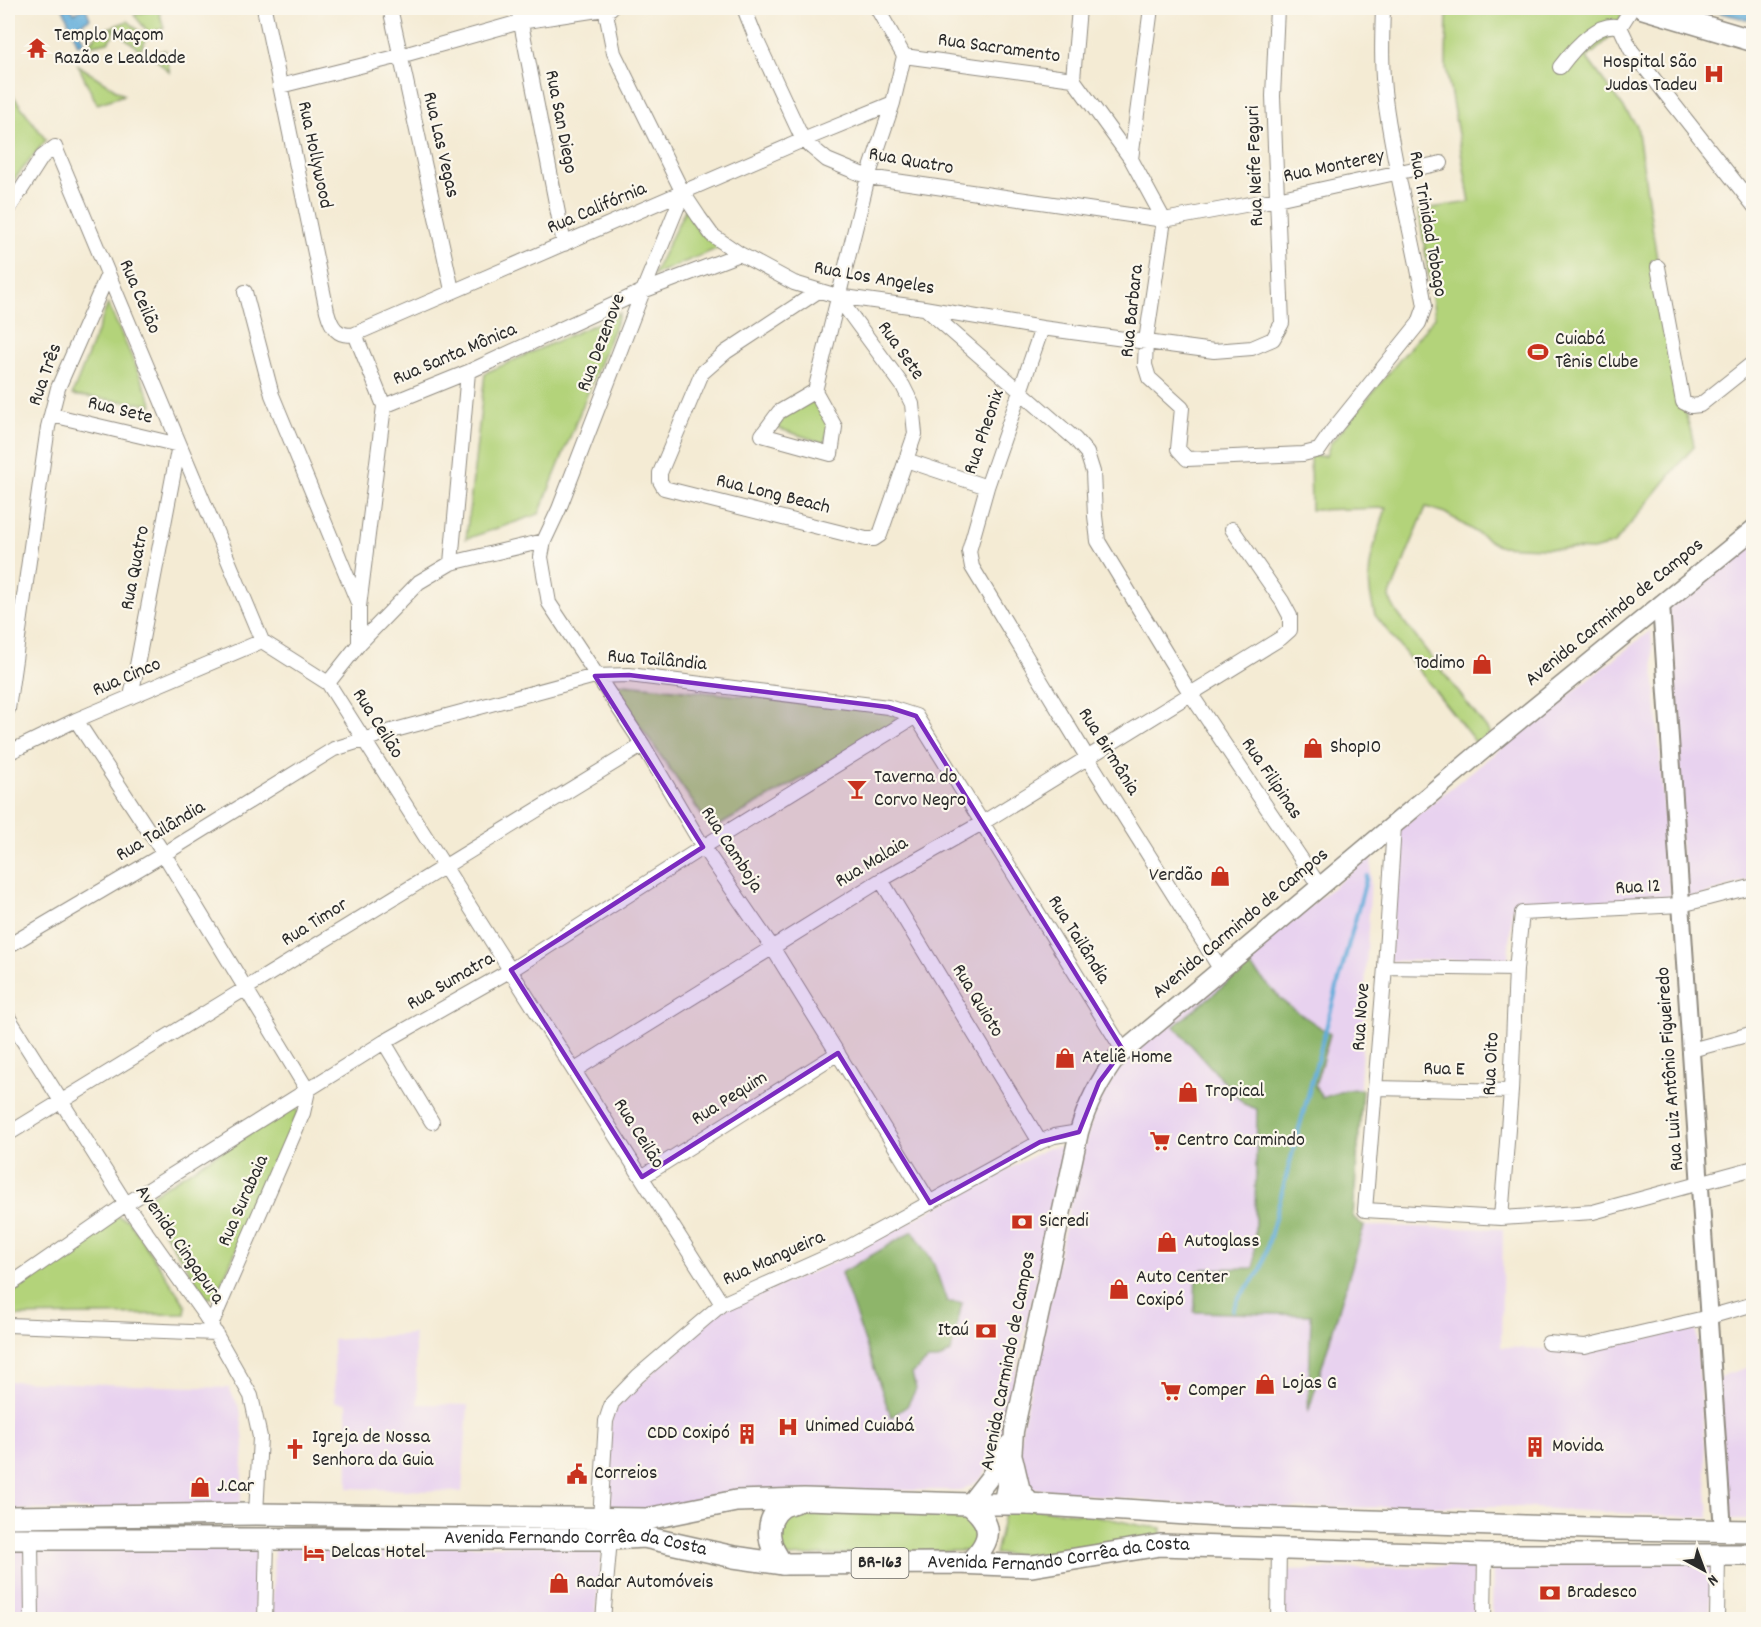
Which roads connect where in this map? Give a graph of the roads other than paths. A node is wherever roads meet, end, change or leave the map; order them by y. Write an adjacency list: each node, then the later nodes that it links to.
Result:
1 (264, 8): 20 (street, Rua Hollywood)
2 (390, 8): 16 (street, Rua Las Vegas)
3 (518, 8): 13 (street, Rua San Diego)
4 (607, 8): 13 (street); 27 (street, Rua Los Angeles)
5 (744, 8): 22 (street, Rua Quatro)
6 (877, 8): 17 (street)
7 (1079, 8): 19 (street, Rua Sacramento)
8 (1151, 8): 23 (street)
9 (1277, 8): 28 (street, Rua Neife Feguri)
10 (1383, 8): 25 (street, Rua Trinidad Tobago)
11 (1632, 8): 14 (street)
12 (1643, 8): 15 (main road)
13 (520, 22): 16 (street); 32 (street, Rua San Diego)
14 (1620, 27): 18 (street); 30 (street)
15 (1754, 41)
16 (400, 56): 20 (street); 36 (street, Rua Las Vegas)
17 (904, 56): 19 (street, Rua Sacramento); 21 (street)
18 (1560, 67)
19 (1073, 79): 23 (street)
20 (280, 86): 44 (street, Rua Hollywood)
21 (893, 103): 22 (street, Rua Califórnia); 26 (street)
22 (803, 140): 26 (street, Rua Quatro); 27 (street, Rua Califórnia)
23 (1131, 159): 31 (street)
24 (1441, 163): 25 (street, Rua Monterey)
25 (1397, 174): 28 (street, Rua Monterey); 53 (street, Rua Trinidad Tobago)
26 (868, 177): 31 (street, Rua Quatro); 40 (street)
27 (683, 193): 32 (street, Rua Califórnia); 33 (street, Rua Los Angeles); 37 (street, Rua Dezenove)
28 (1277, 199): 31 (street, Rua Monterey); 42 (street, Rua Neife Feguri)
29 (9, 201): 35 (street, Rua Ceilão)
30 (1754, 206)
31 (1164, 220): 45 (street, Rua Barbara)
32 (564, 244): 36 (street, Rua Califórnia)
33 (740, 254): 37 (street, Rua Santa Mônica); 39 (street, Rua Los Angeles)
34 (1658, 267): 46 (street)
35 (108, 274): 51 (street, Rua Três); 52 (street, Rua Ceilão)
36 (452, 290): 44 (street, Rua Califórnia)
37 (643, 291): 47 (street, Rua Santa Mônica); 56 (street, Rua Dezenove)
38 (246, 292): 64 (street)
39 (817, 292): 40 (street, Rua Los Angeles); 59 (street, Rua Long Beach)
40 (837, 296): 41 (street, Rua Los Angeles); 48 (street); 54 (street, Rua Sete)
41 (924, 308): 43 (street, Rua Los Angeles); 49 (street, Rua Filipinas)
42 (1282, 323): 45 (street, Rua Los Angeles)
43 (1042, 328): 45 (street, Rua Los Angeles); 49 (street, Rua Pheonix)
44 (355, 334): 50 (street)
45 (1146, 341): 53 (street, Rua Barbara)
46 (1754, 362)
47 (468, 372): 50 (street, Rua Santa Mônica); 62 (street)
48 (815, 391): 48 (street)
49 (1020, 392): 55 (street, Rua Pheonix); 69 (street, Rua Filipinas)
50 (384, 406): 64 (street, Rua Santa Mônica)
51 (52, 415): 52 (street, Rua Sete); 71 (street, Rua Três)
52 (179, 445): 65 (street, Rua Ceilão); 70 (street, Rua Quatro)
53 (1319, 450)
54 (906, 460): 55 (street); 59 (street, Rua Sete)
55 (987, 487): 61 (street, Rua Pheonix)
56 (559, 509): 60 (street, Rua Camboja)
57 (1232, 529): 69 (street, Rua Malaia)
58 (1754, 529): 63 (main road, Avenida Carmindo de Campos)
59 (880, 535)
60 (544, 541): 62 (street); 67 (street, Rua Camboja)
61 (969, 551): 77 (street, Rua Birmânia)
62 (451, 563): 66 (street)
63 (1661, 604): 79 (main road, Avenida Carmindo de Campos); 86 (street, Rua Luiz Antônio Figueiredo)
64 (359, 607): 66 (street, Rua Santa Mônica)
65 (262, 641): 68 (street, Rua Ceilão); 70 (street, Rua Cinco)
66 (359, 644): 68 (street)
67 (595, 676): 72 (street, Rua Tailândia); 74 (street, Rua Tailândia); 75 (street, Rua Camboja)
68 (328, 683): 74 (street, Rua Ceilão)
69 (1190, 693): 77 (street, Rua Malaia); 85 (street, Rua Filipinas)
70 (131, 697): 73 (street, Rua Cinco)
71 (8, 709)
72 (916, 716): 78 (street, Rua Tailândia); 80 (street, Rua Sumatra)
73 (76, 720): 76 (street, Rua Cinco); 81 (street)
74 (364, 739): 81 (street, Rua Tailândia); 82 (street, Rua Ceilão)
75 (643, 745): 80 (street, Rua Camboja); 82 (street, Rua Timor)
76 (8, 753)
77 (1087, 757): 78 (street, Rua Malaia); 93 (street, Rua Birmânia)
78 (982, 823): 83 (street, Rua Malaia); 98 (street, Rua Tailândia)
79 (1394, 826): 85 (main road, Avenida Carmindo de Campos); 90 (street, Rua Nove)
80 (703, 847): 89 (street, Rua Camboja); 92 (street, Rua Sumatra)
81 (164, 854): 88 (street, Rua Tailândia); 94 (street)
82 (443, 867): 92 (street, Rua Ceilão); 94 (street, Rua Timor)
83 (881, 880): 89 (street, Rua Malaia); 109 (street, Rua Quioto)
84 (1754, 886): 86 (street, Rua 12)
85 (1320, 887): 93 (main road, Avenida Carmindo de Campos)
86 (1681, 905): 87 (street, Rua 12); 99 (street, Rua Luiz Antônio Figueiredo)
87 (1522, 913): 91 (street, Rua Oito)
88 (8, 946)
89 (772, 947): 100 (street, Rua Camboja); 101 (street, Rua Malaia)
90 (1385, 966): 91 (street); 102 (street, Rua Nove)
91 (1516, 969): 104 (street, Rua Oito)
92 (511, 970): 97 (street, Rua Sumatra); 101 (street, Rua Ceilão)
93 (1221, 970): 98 (main road, Avenida Carmindo de Campos)
94 (246, 989): 103 (street); 105 (street, Rua Timor)
95 (8, 1017): 105 (street, Avenida Cingapura)
96 (1754, 1033): 99 (street)
97 (384, 1042): 103 (street, Rua Sumatra); 106 (street)
98 (1123, 1050): 107 (main road, Avenida Carmindo de Campos)
99 (1691, 1050): 112 (street, Rua Luiz Antônio Figueiredo)
100 (838, 1053): 111 (street, Rua Pequim); 113 (street, Rua Camboja)
101 (575, 1070): 111 (street, Rua Ceilão)
102 (1376, 1088): 104 (street, Rua E); 115 (street, Rua Nove)
103 (308, 1091): 114 (street, Rua Sumatra); 121 (street, Rua Surabaia)
104 (1511, 1091): 115 (street, Rua Oito)
105 (60, 1102): 108 (street, Rua Timor); 114 (street, Avenida Cingapura)
106 (432, 1122)
107 (1079, 1132): 109 (street, Rua Mangueira); 123 (main road, Avenida Carmindo de Campos)
108 (8, 1134)
109 (1040, 1142): 113 (street, Rua Mangueira)
110 (1754, 1168): 112 (street)
111 (642, 1177): 117 (street, Rua Ceilão)
112 (1700, 1183): 115 (street); 119 (street, Rua Luiz Antônio Figueiredo)
113 (930, 1203): 117 (street, Rua Mangueira)
114 (126, 1204): 116 (street, Rua Sumatra); 121 (street, Avenida Cingapura)
115 (1502, 1218)
116 (8, 1286)
117 (722, 1304): 131 (street, Rua Mangueira)
118 (1754, 1304): 119 (street)
119 (1709, 1317): 122 (street); 132 (street, Rua Luiz Antônio Figueiredo)
120 (8, 1325): 121 (street)
121 (213, 1329): 129 (street, Avenida Cingapura)
122 (1548, 1343)
123 (1014, 1431): 124 (main road, Avenida Carmindo de Campos); 126 (main road)
124 (1012, 1459): 127 (main road); 128 (main road, Avenida Carmindo de Campos)
125 (804, 1499): 126 (main road, Avenida Fernando Corrêa da Costa); 131 (main road, Avenida Fernando Corrêa da Costa); 144 (main road)
126 (969, 1504): 128 (main road, Avenida Fernando Corrêa da Costa); 134 (main road)
127 (1029, 1504): 128 (main road, Avenida Fernando Corrêa da Costa); 132 (main road, Avenida Fernando Corrêa da Costa)
128 (1002, 1505): 134 (main road)
129 (256, 1514): 130 (main road, Avenida Fernando Corrêa da Costa); 131 (main road, Avenida Fernando Corrêa da Costa)
130 (8, 1517)
131 (600, 1519)
132 (1723, 1531): 133 (main road, Avenida Fernando Corrêa da Costa)
133 (1754, 1531)
134 (988, 1538): 143 (main road)
135 (8, 1539): 136 (main road, Avenida Fernando Corrêa da Costa / BR-163)
136 (31, 1539): 138 (main road, Avenida Fernando Corrêa da Costa / BR-163); 145 (street)
137 (610, 1539): 138 (main road, Avenida Fernando Corrêa da Costa / BR-163); 144 (main road, Avenida Fernando Corrêa da Costa / BR-163); 147 (street)
138 (267, 1540): 146 (street)
139 (1279, 1547): 141 (main road, Avenida Fernando Corrêa da Costa / BR-163); 143 (main road, Avenida Fernando Corrêa da Costa / BR-163); 148 (street)
140 (1718, 1554): 141 (main road, Avenida Fernando Corrêa da Costa / BR-163); 142 (main road, Avenida Fernando Corrêa da Costa / BR-163); 150 (street)
141 (1485, 1555): 149 (street)
142 (1754, 1555)
143 (969, 1563): 144 (main road, Avenida Fernando Corrêa da Costa / BR-163)
144 (783, 1564)
145 (32, 1620)
146 (266, 1620)
147 (603, 1620)
148 (1278, 1620)
149 (1484, 1620)
150 (1717, 1620)

